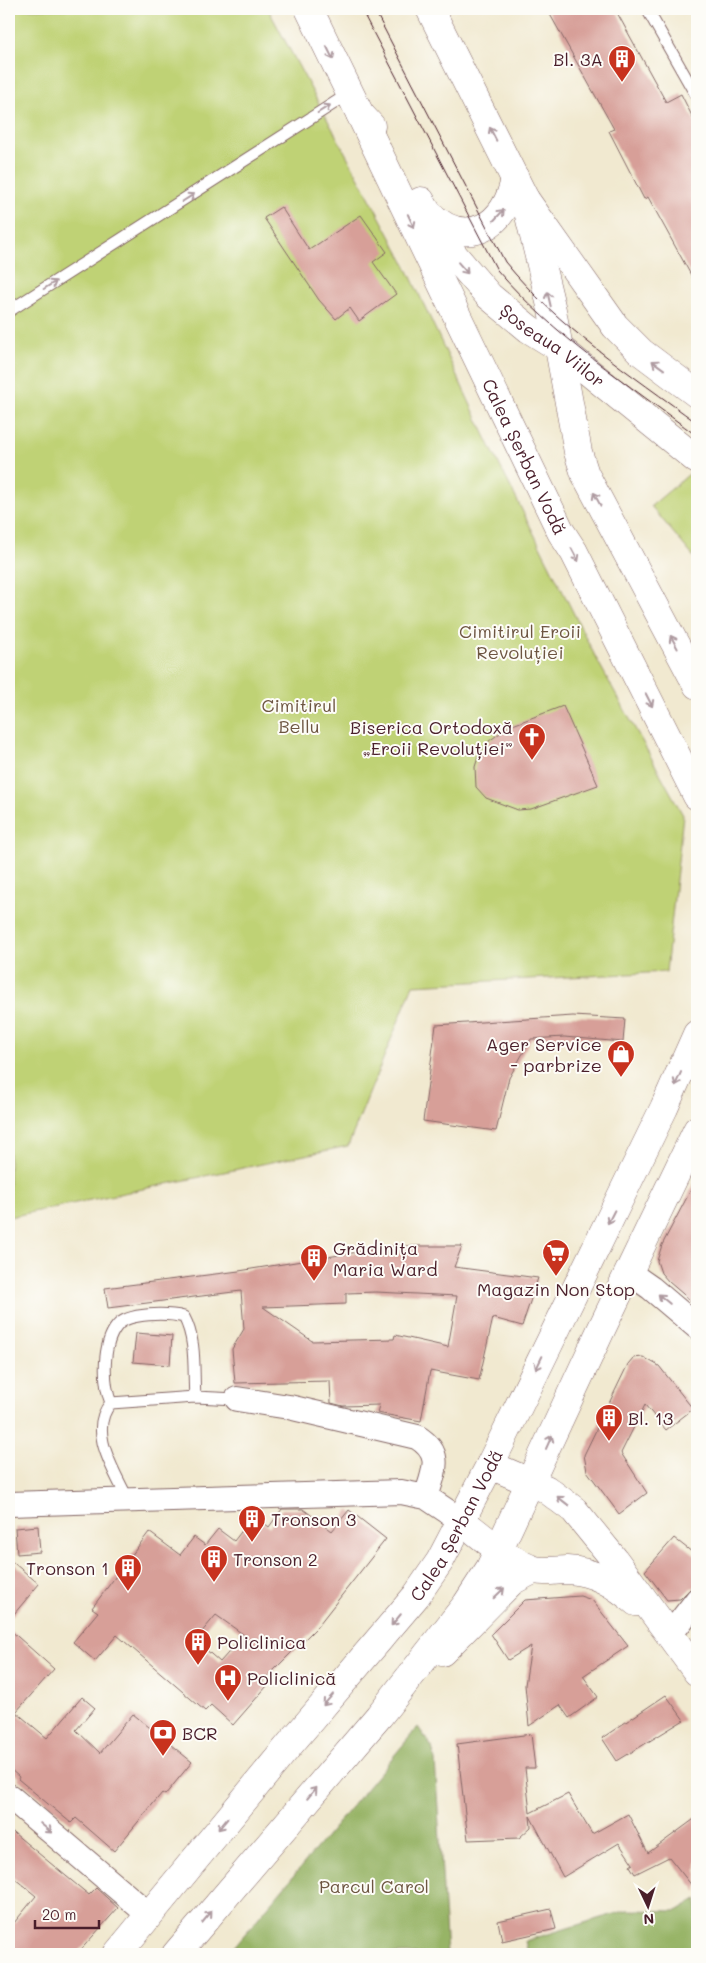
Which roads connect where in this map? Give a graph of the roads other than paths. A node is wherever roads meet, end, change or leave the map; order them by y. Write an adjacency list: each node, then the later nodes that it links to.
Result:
1 (309, 9): 5 (main road, Calea Șerban Vodă, one-way to 5)
2 (430, 9): 6 (main road, one-way to 2)
3 (647, 9): 4 (lane)
4 (697, 97)
5 (355, 103): 7 (main road, Șoseaua Viilor); 8 (lane, one-way to 5); 13 (main road, Calea Șerban Vodă, one-way to 13)
6 (520, 188): 7 (main road, one-way to 6); 9 (main road, one-way to 6); 10 (main road, one-way to 6)
7 (427, 212): 9 (main road, Șoseaua Viilor, one-way to 9)
8 (9, 310)
9 (558, 347): 11 (main road, Șoseaua Viilor); 12 (main road, one-way to 9)
10 (697, 394)
11 (697, 460)
12 (697, 685)
13 (697, 796)
14 (697, 1036): 21 (main road, Calea Șerban Vodă, one-way to 21)
15 (697, 1130): 16 (main road)
16 (628, 1272): 17 (street, one-way to 16); 22 (main road, one-way to 16)
17 (697, 1327)
18 (195, 1397): 19 (lane); 20 (lane); 20 (lane)
19 (237, 1399): 23 (street)
20 (111, 1403): 24 (lane)
21 (490, 1465): 22 (main road); 26 (main road, Calea Șerban Vodă)
22 (532, 1482): 27 (main road, one-way to 22); 28 (main road)
23 (426, 1497): 24 (street); 26 (street)
24 (129, 1502): 25 (street)
25 (9, 1504)
26 (462, 1521): 28 (main road); 36 (main road, Calea Șerban Vodă, one-way to 36)
27 (586, 1523): 30 (main road); 32 (main road)
28 (500, 1550): 29 (main road); 34 (main road)
29 (533, 1570): 30 (main road); 34 (main road, one-way to 29)
30 (571, 1570): 32 (main road)
31 (697, 1600): 32 (street)
32 (670, 1635): 33 (main road)
33 (697, 1672)
34 (379, 1716): 38 (main road, one-way to 34)
35 (9, 1796): 36 (street, one-way to 36)
36 (148, 1914): 37 (main road, Calea Șerban Vodă)
37 (116, 1954)
38 (176, 1954)

